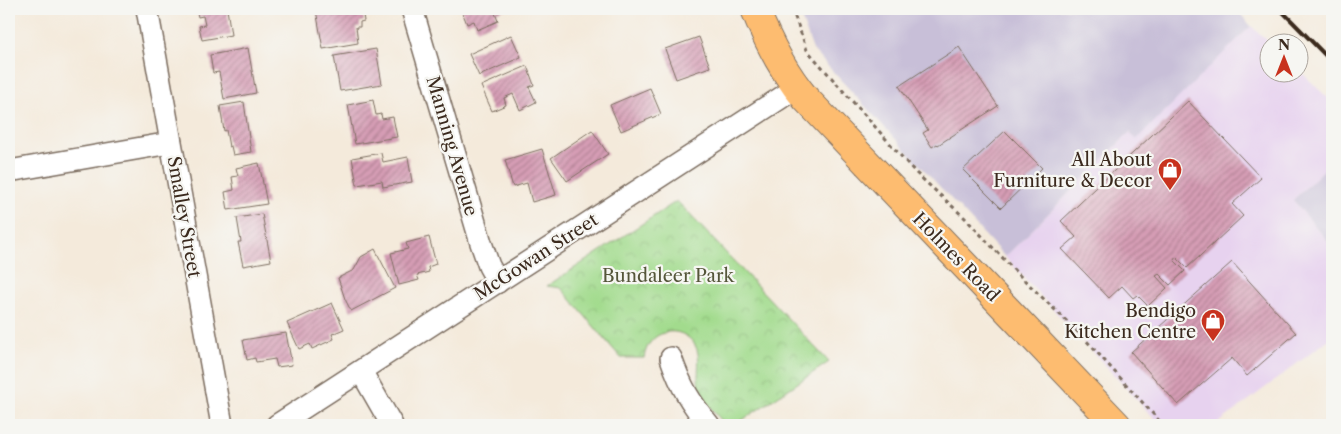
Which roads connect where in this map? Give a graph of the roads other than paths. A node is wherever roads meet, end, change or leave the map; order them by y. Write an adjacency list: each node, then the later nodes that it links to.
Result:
1 (146, 9): 5 (street, Smalley Street)
2 (412, 9): 7 (street, Manning Avenue)
3 (755, 9): 4 (main road, Holmes Road)
4 (796, 88): 7 (street, McGowan Street); 14 (main road, Holmes Road)
5 (170, 143): 6 (street); 10 (street, Smalley Street)
6 (9, 171)
7 (498, 282): 9 (street, McGowan Street)
8 (671, 358): 13 (street)
9 (360, 371): 11 (street, McGowan Street); 12 (street)
10 (222, 425)
11 (277, 425)
12 (392, 425)
13 (709, 425)
14 (1117, 425)

